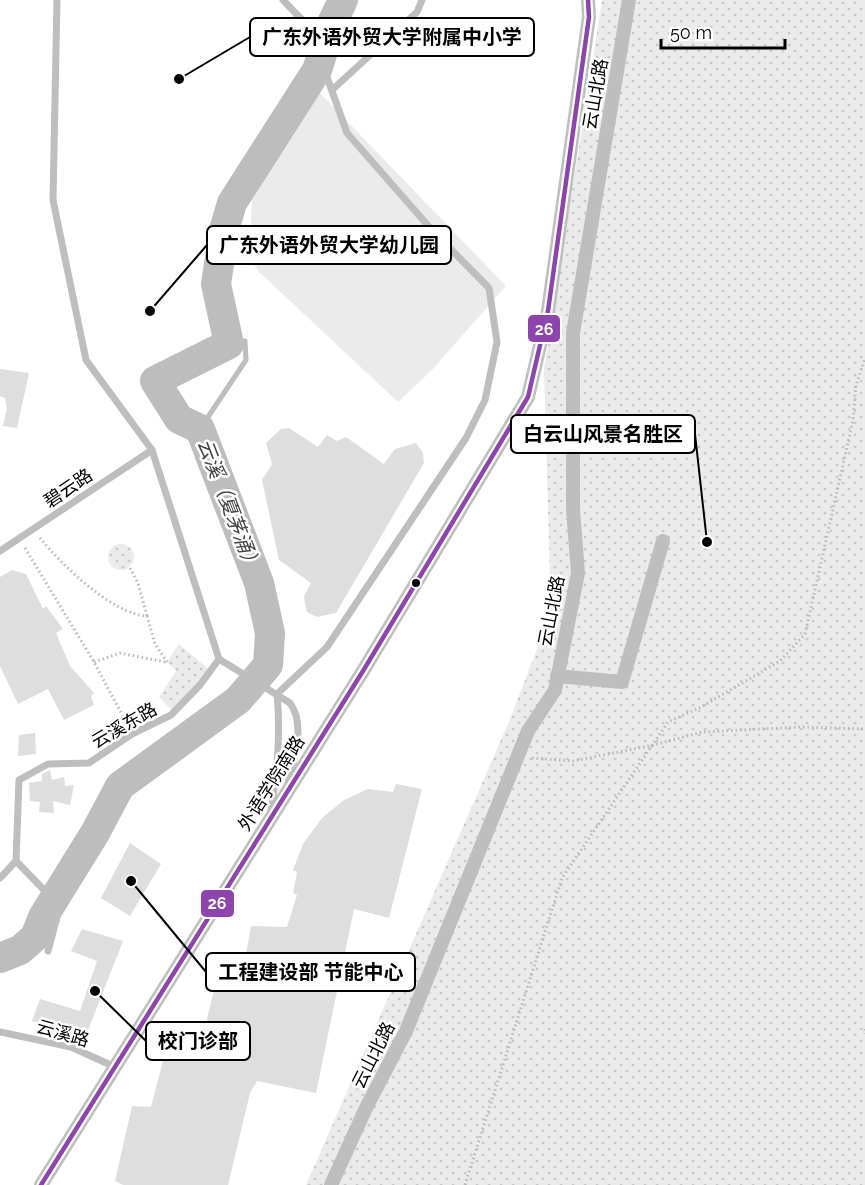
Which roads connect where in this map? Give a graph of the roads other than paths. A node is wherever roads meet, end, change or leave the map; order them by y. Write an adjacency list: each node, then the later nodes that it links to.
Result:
1 (57, 0): 9 (lane)
2 (283, 0): 6 (lane)
3 (422, 0): 6 (lane)
4 (588, 0): 7 (street, 外语学院南路)
5 (629, 0): 8 (street, 云山北路)
6 (332, 90): 14 (lane)
7 (548, 311): 8 (street); 15 (street, 外语学院南路)
8 (574, 315): 13 (street, 云山北路)
9 (152, 450): 11 (lane, 碧云路); 12 (lane)
10 (663, 542): 13 (street)
11 (0, 551)
12 (219, 659): 14 (lane); 17 (lane, 云溪东路)
13 (557, 676): 23 (street, 云山北路)
14 (277, 694): 15 (lane); 16 (lane)
15 (285, 795): 16 (street, 外语学院南路)
16 (270, 820): 21 (street, 外语学院南路)
17 (15, 861): 18 (lane); 19 (lane)
18 (0, 878)
19 (48, 951)
20 (0, 1032): 21 (lane, 云溪路)
21 (115, 1067): 22 (street, 外语学院南路)
22 (41, 1185)
23 (331, 1185)

